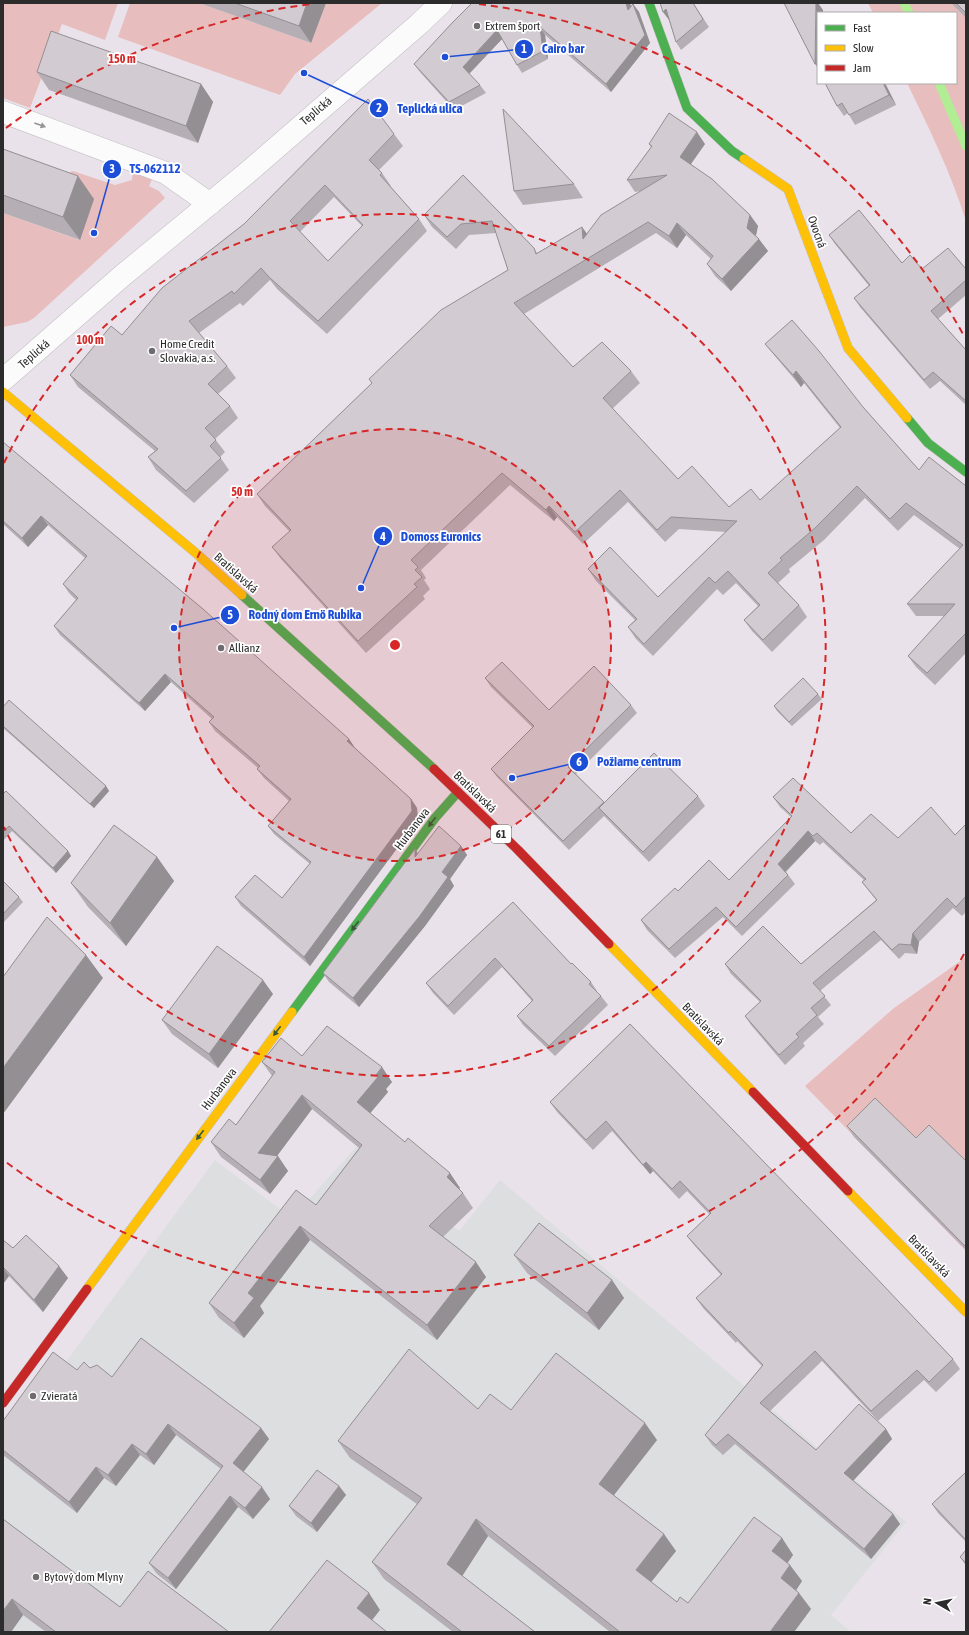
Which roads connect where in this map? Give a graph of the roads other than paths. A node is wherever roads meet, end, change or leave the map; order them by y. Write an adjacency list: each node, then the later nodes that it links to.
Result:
1 (441, 3): 4 (street, Teplická)
2 (649, 3): 7 (street, Ovocná)
3 (3, 112): 4 (street, one-way to 4)
4 (210, 204): 5 (street, Teplická)
5 (3, 380)
6 (3, 392): 8 (street, Bratislavská / 61)
7 (966, 472)
8 (458, 792): 9 (street, Bratislavská / 61); 10 (street, Hurbanova, one-way to 10)
9 (966, 1312)
10 (3, 1403)

